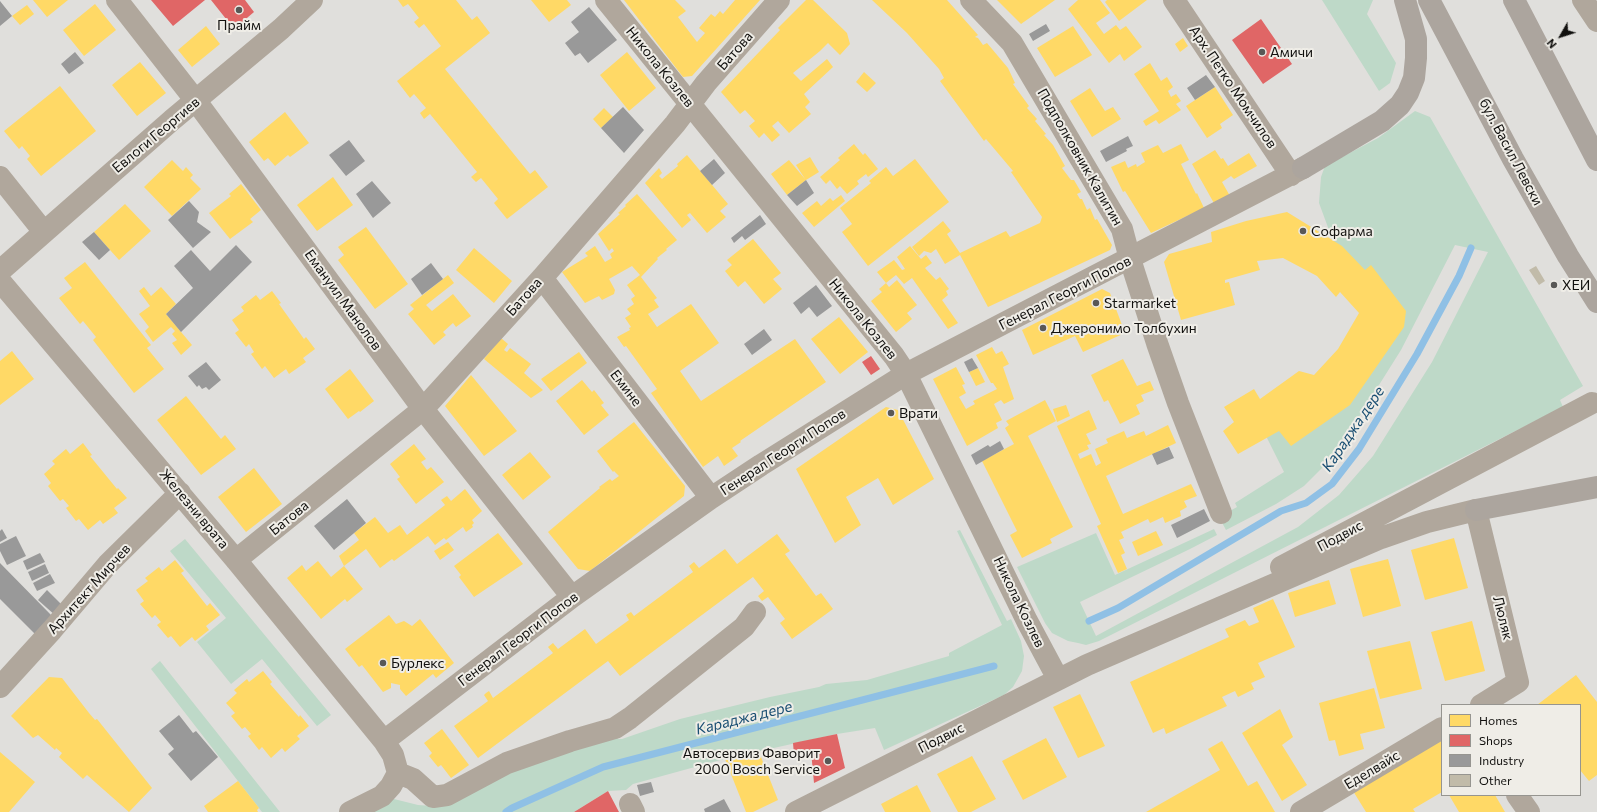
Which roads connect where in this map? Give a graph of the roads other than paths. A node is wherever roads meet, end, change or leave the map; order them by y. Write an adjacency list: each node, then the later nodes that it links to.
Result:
1 (117, 0): 12 (street, Емануил Манолов)
2 (312, 0): 12 (street, Евлоги Георгиев)
3 (606, 0): 13 (street, Никола Козлев)
4 (779, 0): 13 (street, Батова)
5 (971, 0): 18 (street, Подполковник Калитин)
6 (1174, 0): 15 (street, Арх. Петко Момчилов)
7 (1405, 0): 15 (highway)
8 (1429, 0): 22 (highway, бул. Васил Левски)
9 (1514, 0): 14 (highway)
10 (1583, 0): 11 (street)
11 (1597, 21)
12 (196, 101): 17 (street, Евлоги Георгиев); 25 (street, Емануил Манолов)
13 (690, 104): 20 (street, Батова); 23 (street, Никола Козлев)
14 (1597, 160)
15 (1297, 172): 18 (street, Генерал Георги Попов)
16 (0, 178): 17 (street)
17 (44, 232): 19 (street, Евлоги Георгиев)
18 (1130, 259): 23 (street, Генерал Георги Попов); 30 (street, Подполковник Калитин)
19 (0, 271)
20 (542, 278): 25 (street, Батова); 28 (street, Емине)
21 (0, 281): 27 (street, Железни врата)
22 (1597, 302)
23 (906, 374): 28 (street, Генерал Георги Попов); 35 (street, Никола Козлев)
24 (1592, 403): 34 (street, Подвис)
25 (423, 409): 31 (street, Батова); 32 (street, Емануил Манолов)
26 (1597, 487): 29 (highway)
27 (180, 493): 31 (street, Железни врата); 36 (street, Архитект Мирчев)
28 (711, 498): 32 (street, Генерал Георги Попов)
29 (1476, 510): 34 (street, Подвис); 37 (street, Люляк)
30 (1221, 513)
31 (236, 560): 39 (street, Железни врата)
32 (572, 597): 39 (street, Генерал Георги Попов)
33 (755, 612): 40 (street)
34 (1087, 665): 35 (street, Подвис)
35 (1053, 670): 44 (street, Подвис)
36 (0, 687)
37 (1483, 704)
38 (1441, 729): 42 (street, Еделвайс)
39 (384, 741): 40 (street)
40 (398, 773): 43 (street)
41 (1518, 796): 46 (street)
42 (1330, 805): 45 (street, Еделвайс)
43 (350, 812)
44 (796, 812)
45 (1301, 812)
46 (1529, 812)

